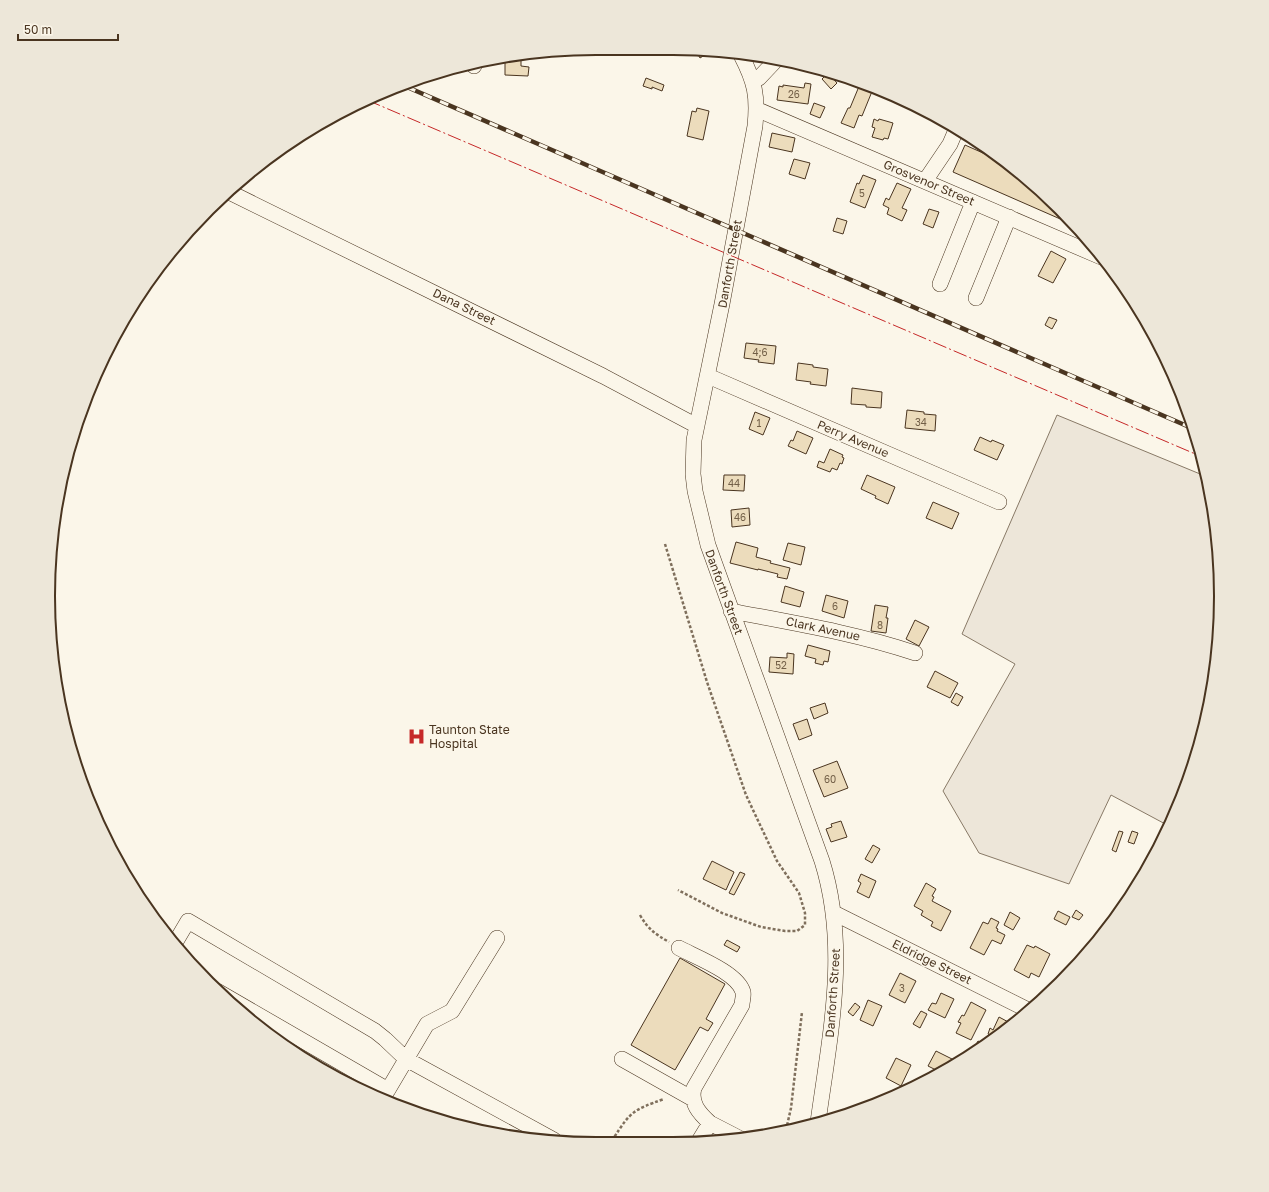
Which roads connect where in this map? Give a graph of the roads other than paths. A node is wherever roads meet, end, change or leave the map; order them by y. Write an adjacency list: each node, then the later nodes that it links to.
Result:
1 (744, 60): 3 (street, Danforth Street)
2 (772, 64): 3 (street)
3 (753, 81): 4 (street, Danforth Street)
4 (756, 109): 6 (street, Grosvenor Street); 13 (street, Danforth Street)
5 (958, 136): 6 (street)
6 (925, 181): 8 (street, Grosvenor Street)
7 (233, 194): 14 (street, Dana Street)
8 (973, 202): 9 (street, Grosvenor Street); 11 (street)
9 (1009, 217): 10 (street, Grosvenor Street); 12 (street)
10 (1091, 252)
11 (940, 284)
12 (976, 298)
13 (708, 376): 14 (street, Danforth Street); 15 (street, Perry Avenue)
14 (697, 426): 16 (street, Danforth Street)
15 (999, 502)
16 (731, 611): 17 (street, Clark Avenue); 18 (street, Danforth Street)
17 (914, 653)
18 (834, 913): 22 (street, Eldridge Street); 29 (street, Danforth Street)
19 (497, 938): 24 (street)
20 (178, 939): 24 (street)
21 (680, 948): 28 (street)
22 (1024, 1008)
23 (249, 1011): 26 (street)
24 (406, 1059): 27 (street); 31 (street)
25 (622, 1059): 28 (street)
26 (379, 1091)
27 (385, 1095)
28 (687, 1096): 30 (street)
29 (819, 1117)
30 (710, 1123): 32 (street); 33 (street)
31 (543, 1134)
32 (730, 1134)
33 (702, 1136)

